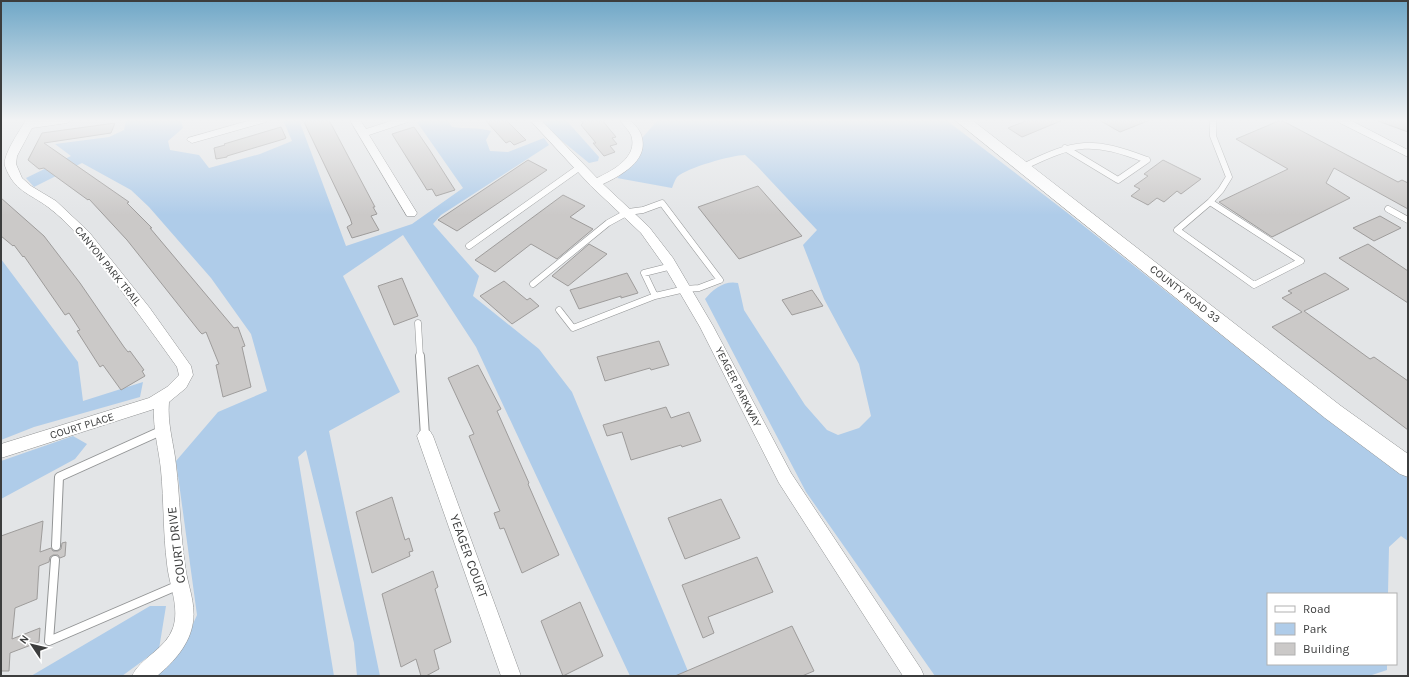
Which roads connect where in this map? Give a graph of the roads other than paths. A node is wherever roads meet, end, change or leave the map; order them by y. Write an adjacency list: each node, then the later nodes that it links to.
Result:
1 (13, 152): 25 (street, CANYON PARK TRAIL)
2 (374, 152): 16 (street)
3 (565, 152): 10 (street, YEAGER PARKWAY)
4 (635, 152): 12 (street)
5 (1003, 152): 11 (street, COUNTY ROAD 33)
6 (1053, 152): 11 (lane)
7 (1071, 152): 8 (lane)
8 (1126, 152)
9 (1219, 152): 13 (lane)
10 (580, 167): 12 (street, YEAGER PARKWAY); 18 (lane)
11 (1023, 167): 29 (street, COUNTY ROAD 33)
12 (595, 183): 15 (street, YEAGER PARKWAY)
13 (1209, 202): 13 (lane)
14 (1388, 209): 17 (lane)
15 (628, 212): 19 (street, YEAGER PARKWAY); 20 (lane); 21 (lane)
16 (411, 213)
17 (1408, 220)
18 (469, 246)
19 (672, 266): 21 (street, YEAGER PARKWAY); 22 (lane)
20 (533, 284)
21 (685, 289): 22 (lane); 35 (street, YEAGER PARKWAY)
22 (655, 296): 23 (lane)
23 (559, 310)
24 (418, 323): 27 (lane)
25 (162, 400): 26 (street, COURT DRIVE); 28 (street, COURT PLACE)
26 (163, 430): 30 (lane); 32 (street, COURT DRIVE)
27 (425, 436): 34 (street, YEAGER COURT)
28 (1, 452)
29 (1408, 467)
30 (56, 546)
31 (54, 560): 32 (lane)
32 (180, 585): 33 (street, COURT DRIVE)
33 (142, 676)
34 (511, 676)
35 (914, 676)

